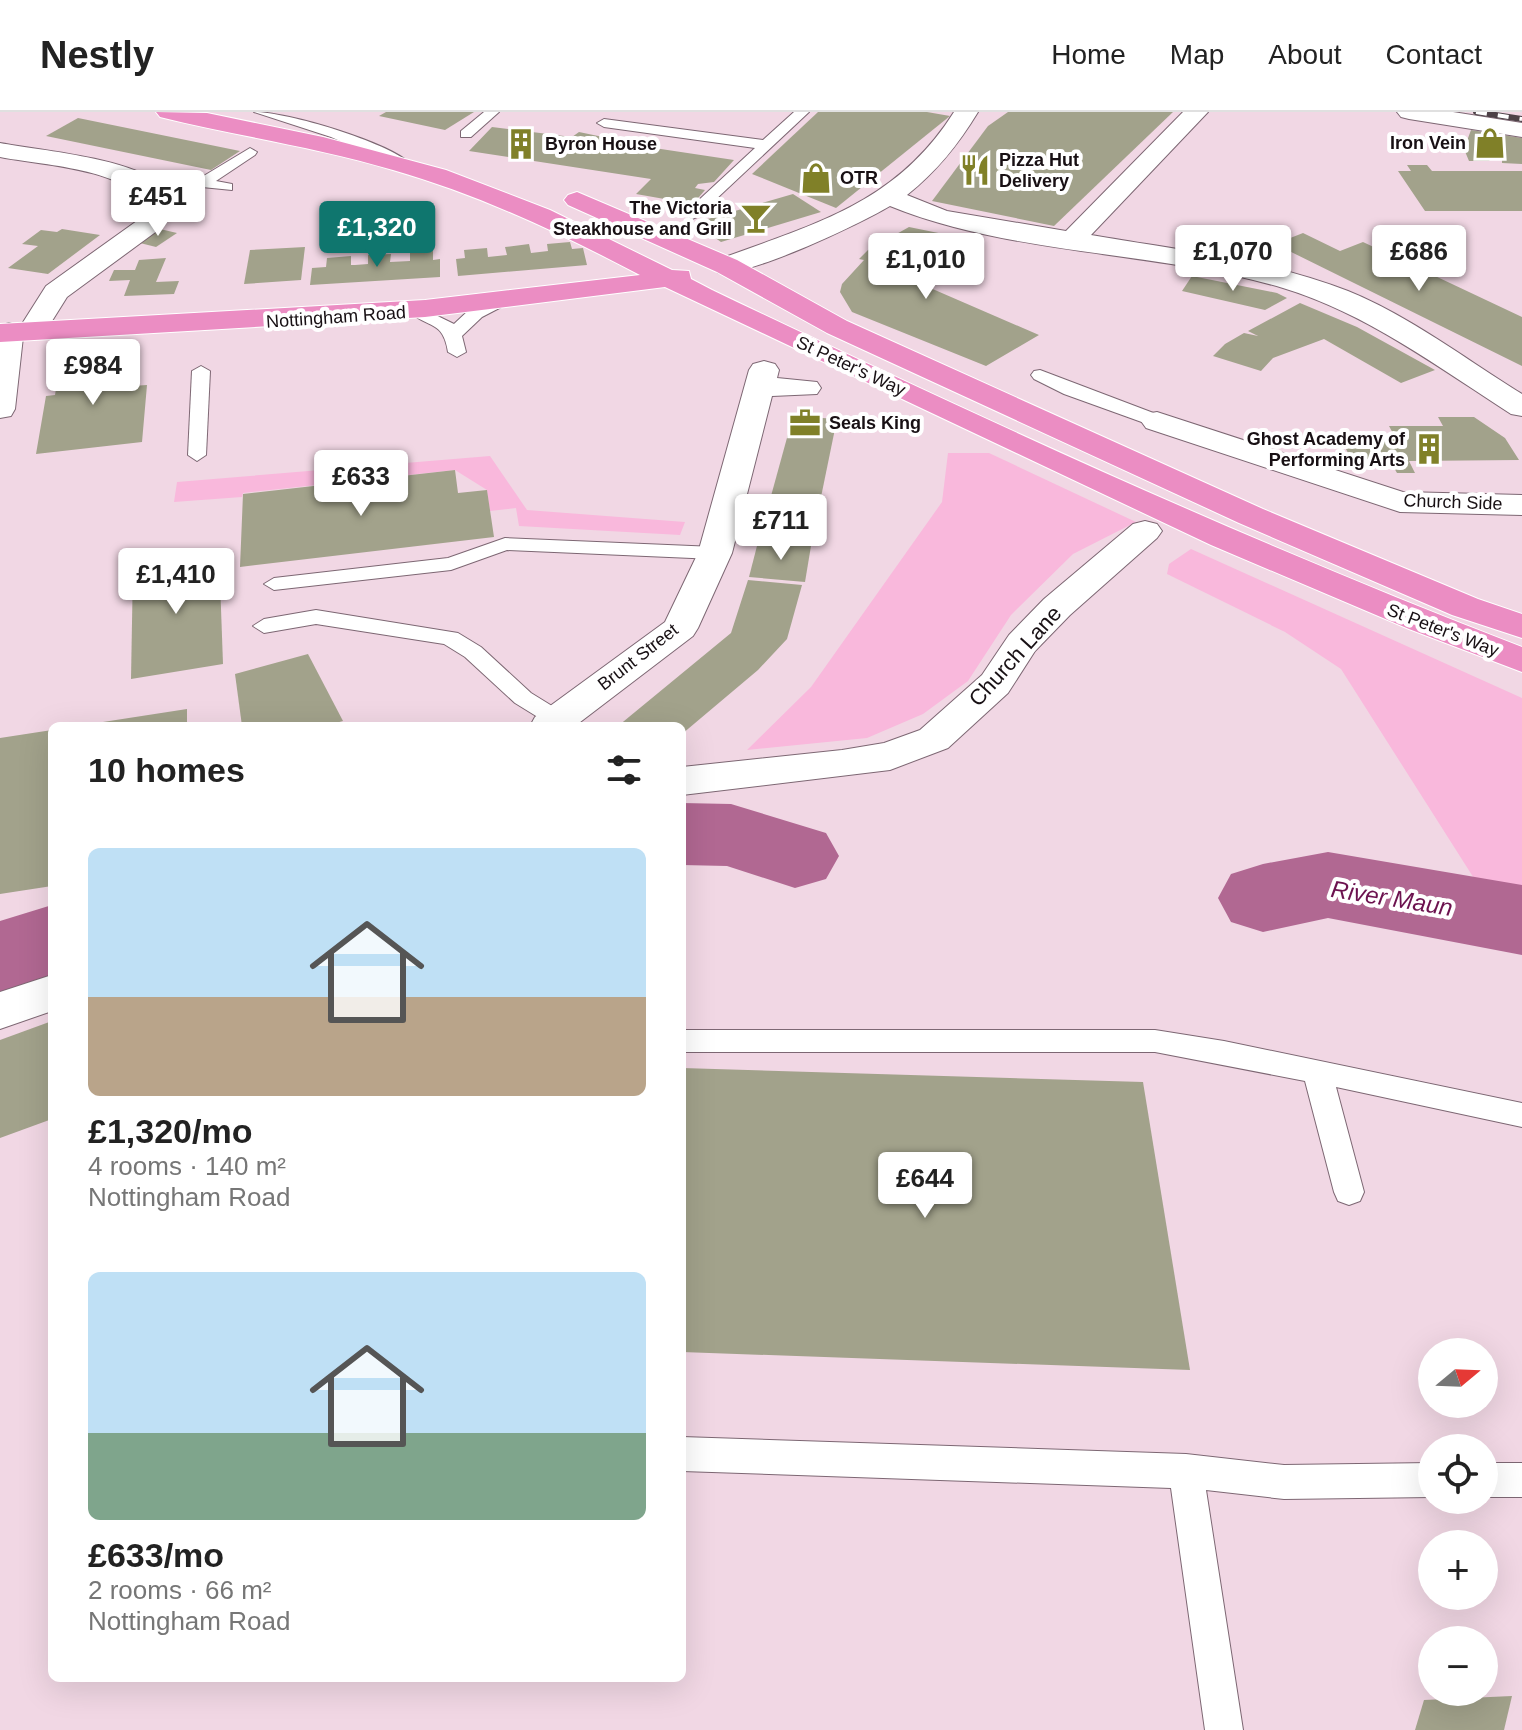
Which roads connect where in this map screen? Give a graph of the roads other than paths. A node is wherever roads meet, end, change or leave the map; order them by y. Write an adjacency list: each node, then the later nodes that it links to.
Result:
1 (168, 112): 17 (highway, St Peter's Way)
2 (261, 112): 17 (lane)
3 (288, 112): 9 (highway)
4 (492, 112): 14 (lane)
5 (802, 112): 13 (lane)
6 (966, 112): 22 (street)
7 (1196, 112): 26 (street)
8 (1409, 112): 11 (street)
9 (327, 116): 12 (highway)
10 (604, 123): 13 (lane)
11 (1522, 130)
12 (415, 143)
13 (768, 145): 23 (lane)
14 (464, 150)
15 (1, 151): 21 (street)
16 (250, 152): 18 (lane)
17 (415, 169): 28 (highway, St Peter's Way)
18 (202, 183): 19 (lane); 21 (lane)
19 (227, 187)
20 (551, 189): 27 (highway, St Peter's Way)
21 (154, 194): 31 (street)
22 (889, 197): 24 (street); 25 (street)
23 (692, 214)
24 (941, 218): 25 (street); 26 (street)
25 (854, 219): 27 (street)
26 (1072, 240): 37 (street)
27 (727, 266): 28 (highway, Nottingham Road); 46 (highway, St Peter's Way)
28 (670, 279): 29 (highway, Nottingham Road); 47 (highway, St Peter's Way)
29 (499, 304): 30 (highway, Nottingham Road); 32 (lane)
30 (417, 311): 31 (highway, Nottingham Road); 32 (lane)
31 (14, 332): 38 (street)
32 (455, 333): 33 (lane)
33 (457, 352)
34 (201, 371): 40 (lane)
35 (1040, 375): 39 (lane)
36 (806, 388): 43 (street, Brunt Street)
37 (1522, 407)
38 (0, 409)
39 (1157, 421): 41 (street, Church Side)
40 (197, 455)
41 (1522, 505)
42 (1145, 531): 49 (street, Church Lane)
43 (715, 553): 44 (lane); 48 (street, Brunt Street)
44 (274, 584)
45 (264, 626): 48 (lane)
46 (1522, 627)
47 (1522, 660)
48 (553, 722)
49 (686, 781)
50 (48, 994): 51 (street)
51 (0, 1011)
52 (686, 1041): 53 (lane)
53 (1317, 1071): 54 (lane); 55 (lane)
54 (1522, 1115)
55 (1349, 1192)
56 (686, 1454): 57 (lane)
57 (1186, 1471): 58 (lane); 61 (lane)
58 (1418, 1480)
59 (1498, 1480): 60 (lane)
60 (1522, 1480)
61 (1224, 1730)

